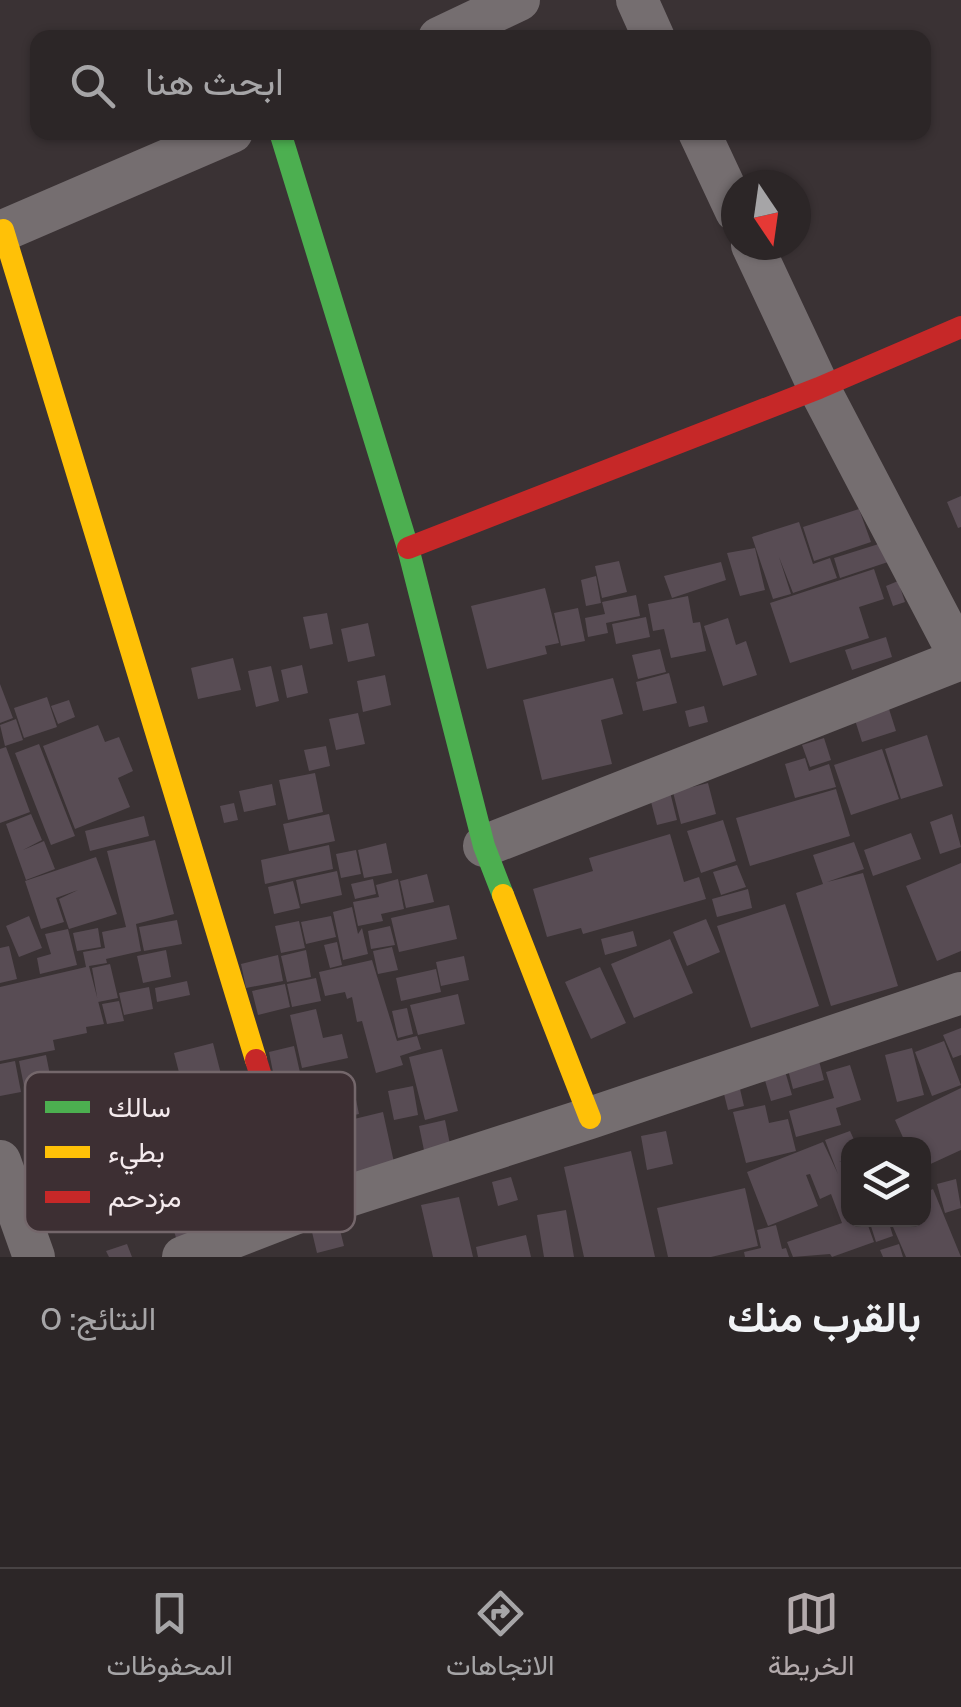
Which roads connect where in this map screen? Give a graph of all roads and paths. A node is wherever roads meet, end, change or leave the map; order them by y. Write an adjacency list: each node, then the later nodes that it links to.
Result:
1 (519, 0): 3 (street)
2 (637, 0): 4 (street)
3 (456, 30)
4 (650, 30)
5 (213, 140): 9 (street)
6 (282, 140): 13 (street)
7 (703, 140): 8 (street)
8 (721, 179)
9 (2, 231): 17 (street)
10 (759, 260): 12 (street)
11 (961, 327): 12 (street)
12 (820, 388): 13 (street); 14 (street)
13 (408, 548): 15 (street)
14 (961, 659): 15 (street)
15 (484, 846): 18 (street)
16 (961, 993): 18 (street)
17 (259, 1072)
18 (590, 1118): 20 (street)
19 (0, 1162): 22 (street)
20 (355, 1194)
21 (25, 1232): 24 (street)
22 (25, 1232)
23 (248, 1232): 25 (street)
24 (34, 1257)
25 (183, 1257)

